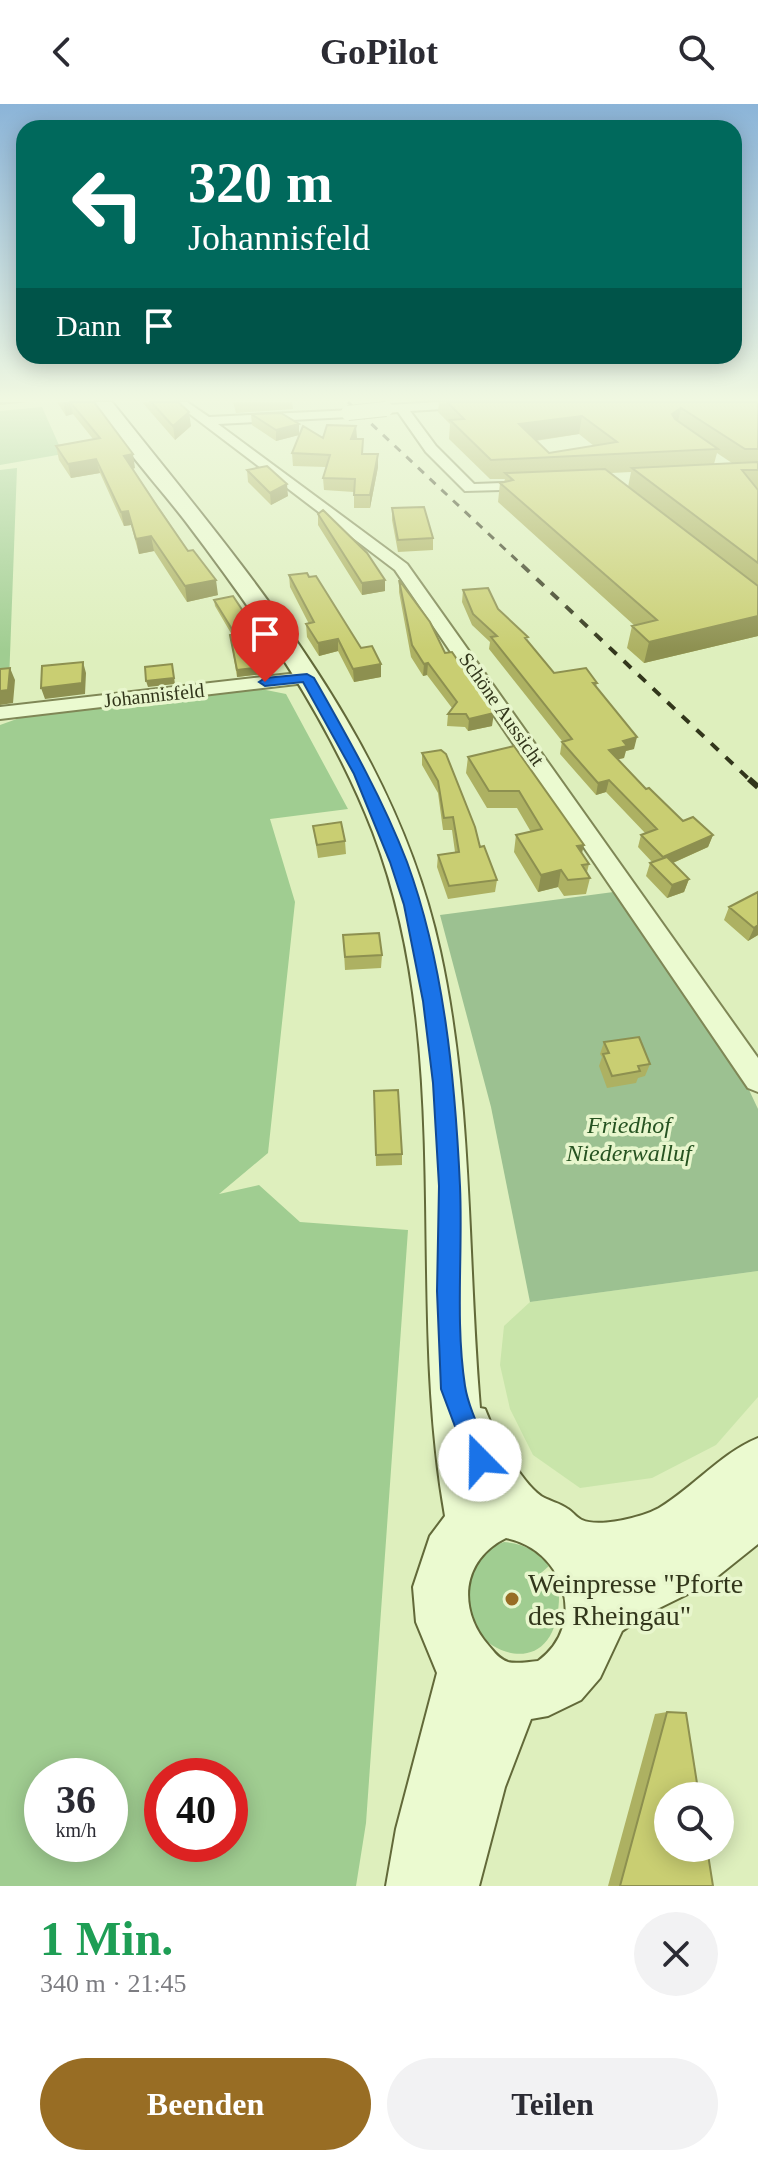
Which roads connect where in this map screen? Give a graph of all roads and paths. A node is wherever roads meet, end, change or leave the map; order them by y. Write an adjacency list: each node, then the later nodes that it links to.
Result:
1 (166, 485): 5 (street)
2 (294, 485): 7 (street, Schöne Aussicht)
3 (467, 485): 4 (street)
4 (543, 485)
5 (307, 678): 6 (street, Johannisfeld); 10 (street)
6 (0, 713)
7 (758, 1080)
8 (758, 1463): 11 (street)
9 (758, 1507): 12 (street)
10 (497, 1518): 11 (street); 13 (street)
11 (572, 1547): 12 (street)
12 (593, 1620): 13 (street)
13 (490, 1679): 14 (street); 15 (street)
14 (418, 1886)
15 (447, 1886)

